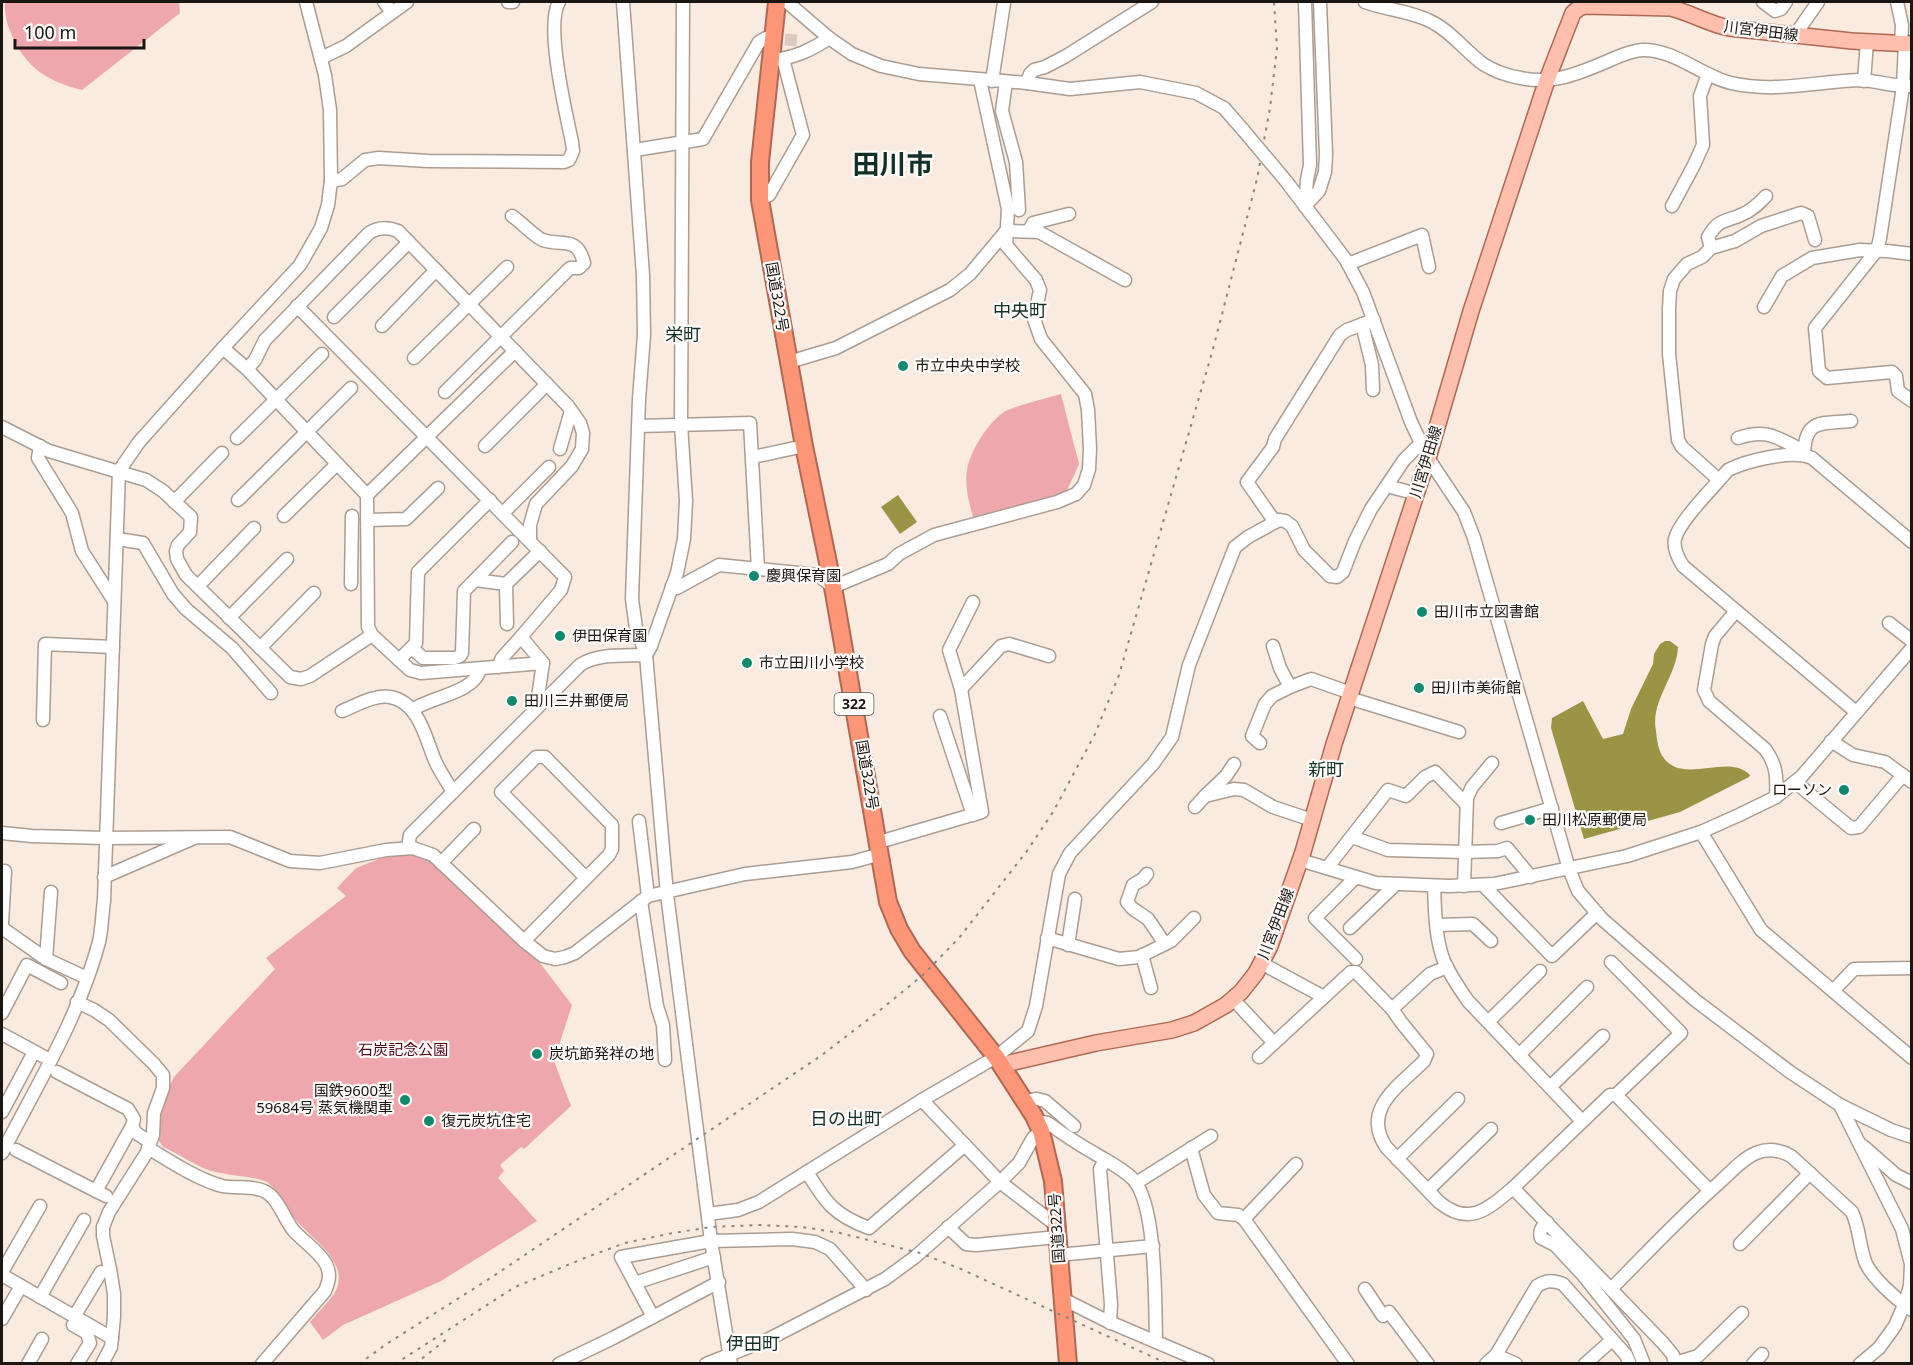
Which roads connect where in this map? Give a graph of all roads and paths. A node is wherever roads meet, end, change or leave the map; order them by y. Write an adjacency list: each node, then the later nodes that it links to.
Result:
1 (306, 2): 32 (street)
2 (384, 2): 22 (street)
3 (407, 2): 22 (street)
4 (508, 2): 5 (street)
5 (513, 2)
6 (559, 2): 43 (street)
7 (623, 2): 42 (street)
8 (683, 2): 41 (street)
9 (777, 2): 33 (highway, 国道322号 / 322)
10 (787, 2): 25 (street)
11 (1152, 2): 39 (street)
12 (1305, 2): 28 (street)
13 (1320, 2): 29 (street)
14 (1365, 2): 21 (street)
15 (1762, 2): 16 (street)
16 (1786, 2)
17 (1818, 2): 23 (street)
18 (1897, 2): 30 (street)
19 (1004, 3): 35 (street)
20 (1579, 5): 23 (main road, 川宮伊田線); 36 (main road, 川宮伊田線)
21 (1411, 7): 36 (street)
22 (392, 12): 32 (street)
23 (1795, 35): 27 (main road, 川宮伊田線)
24 (766, 38): 41 (street)
25 (829, 38): 31 (street); 35 (street)
26 (802, 41): 31 (street)
27 (1867, 42): 30 (main road, 川宮伊田線); 37 (street)
28 (1307, 44): 29 (street); 46 (street)
29 (1322, 44): 46 (street)
30 (1906, 44): 40 (street)
31 (815, 46): 33 (street)
32 (321, 58): 43 (street)
33 (777, 59): 45 (highway, 国道322号 / 322); 45 (street)
34 (1708, 74): 36 (street); 37 (street); 47 (street)
35 (986, 81): 38 (street); 51 (street)
36 (1547, 81): 99 (main road, 川宮伊田線)
37 (1864, 81): 40 (street)
38 (1006, 82): 39 (street); 48 (street)
39 (1027, 83): 46 (street, bridge)
40 (1907, 86): 56 (street)
41 (683, 142): 42 (street); 84 (street)
42 (635, 150): 85 (street)
43 (331, 181): 70 (street)
44 (1766, 196): 55 (street)
45 (760, 200): 74 (highway, 国道322号 / 322)
46 (1305, 206): 58 (street)
47 (1672, 206)
48 (1019, 210)
49 (1069, 214): 52 (street)
50 (512, 216): 69 (street)
51 (1006, 231): 52 (street); 74 (street); 129 (street)
52 (1029, 231): 62 (street)
53 (1815, 240): 55 (street)
54 (409, 242): 61 (street); 64 (street); 66 (street)
55 (1711, 248): 103 (street)
56 (1877, 250): 57 (street); 65 (street); 81 (street)
57 (1911, 254)
58 (1348, 264): 60 (street); 67 (street)
59 (507, 267): 63 (street)
60 (1429, 267)
61 (436, 270): 63 (street); 68 (street)
62 (1125, 279)
63 (469, 304): 69 (street); 73 (street)
64 (297, 306): 75 (street); 89 (street)
65 (1764, 307)
66 (334, 317)
67 (1368, 322): 78 (street); 91 (street); 115 (street)
68 (382, 326)
69 (501, 337): 71 (street); 79 (street)
70 (223, 348): 75 (street); 102 (street)
71 (515, 351): 76 (street); 89 (street)
72 (322, 354): 80 (street)
73 (414, 358)
74 (789, 362): 94 (highway, 国道322号 / 322)
75 (246, 369): 80 (street)
76 (547, 384): 82 (street); 93 (street)
77 (351, 388): 87 (street)
78 (1373, 390)
79 (445, 392)
80 (276, 400): 87 (street); 88 (street)
81 (1911, 401)
82 (571, 411): 95 (street); 118 (street)
83 (1851, 421): 97 (street)
84 (681, 424): 85 (street); 98 (street); 128 (street)
85 (639, 426): 145 (street)
86 (2, 427): 92 (street)
87 (307, 432): 100 (street); 108 (street)
88 (237, 438)
89 (426, 438): 107 (street); 109 (street)
90 (1738, 438): 97 (street)
91 (1421, 442): 99 (street); 104 (street)
92 (40, 446): 102 (street); 131 (street)
93 (485, 446)
94 (804, 446): 98 (street); 129 (highway, 国道322号 / 322)
95 (560, 450)
96 (222, 453): 110 (street)
97 (1804, 453): 103 (street); 120 (street)
98 (753, 457): 123 (street)
99 (1428, 458): 106 (main road, 川宮伊田線); 173 (street)
100 (337, 464): 107 (street); 112 (street)
101 (549, 467): 111 (street)
102 (119, 471): 110 (street); 117 (street)
103 (1719, 480): 133 (street)
104 (1386, 486): 106 (street); 115 (street)
105 (438, 488): 114 (street)
106 (1417, 494): 154 (main road, 川宮伊田線)
107 (367, 495): 114 (street)
108 (238, 500)
109 (490, 500): 111 (street); 143 (street)
110 (174, 501): 127 (street)
111 (502, 513): 118 (street)
112 (284, 516)
113 (352, 516): 125 (street)
114 (367, 520): 125 (street)
115 (1275, 522): 211 (street)
116 (254, 528): 127 (street)
117 (117, 539): 131 (street); 153 (street)
118 (530, 541): 121 (street)
119 (512, 542): 124 (street)
120 (1911, 542)
121 (540, 551): 126 (street); 138 (street)
122 (287, 559): 134 (street)
123 (758, 569): 128 (street); 129 (street)
124 (475, 580): 126 (street); 143 (street)
125 (368, 584): 137 (street)
126 (506, 584): 136 (street)
127 (198, 586): 134 (street)
128 (672, 586): 145 (street)
129 (832, 587): 185 (highway, 国道322号 / 322)
130 (314, 593): 142 (street)
131 (114, 601): 141 (street)
132 (973, 602): 152 (street)
133 (1736, 610): 158 (street); 170 (street)
134 (229, 618): 142 (street)
135 (1889, 622): 139 (street)
136 (507, 624)
137 (372, 635): 142 (street); 147 (street)
138 (521, 637): 148 (street); 149 (street)
139 (1911, 641)
140 (1274, 646): 151 (street)
141 (113, 647): 160 (street); 183 (street)
142 (260, 648)
143 (412, 648): 147 (street)
144 (1911, 648): 158 (street)
145 (646, 655): 155 (street); 201 (street)
146 (1049, 656): 152 (street)
147 (399, 660): 150 (street)
148 (543, 663): 149 (street); 155 (street)
149 (498, 667): 150 (street)
150 (480, 669): 156 (street)
151 (1290, 687): 154 (street); 163 (street)
152 (961, 689): 174 (street)
153 (271, 693)
154 (1350, 695): 161 (street); 175 (main road, 川宮伊田線)
155 (542, 702): 168 (street)
156 (412, 710): 157 (street); 168 (street)
157 (342, 711)
158 (1856, 712): 162 (street)
159 (940, 716): 174 (street)
160 (43, 720)
161 (1459, 732)
162 (1831, 741): 166 (street); 167 (street)
163 (1260, 743)
164 (1492, 763): 171 (street)
165 (1234, 764): 169 (street)
166 (1907, 778): 167 (street)
167 (1795, 782): 170 (street)
168 (453, 792): 184 (street)
169 (1205, 796): 172 (street); 175 (street)
170 (1776, 797): 179 (street)
171 (1466, 804): 182 (street); 186 (street)
172 (1195, 807)
173 (1552, 808): 177 (street); 190 (street)
174 (973, 816): 185 (street)
175 (1312, 820): 187 (main road, 川宮伊田線)
176 (639, 821): 203 (street)
177 (1501, 823)
178 (474, 830): 188 (street)
179 (1701, 832): 190 (street); 228 (street)
180 (2, 833): 183 (street)
181 (198, 837): 183 (street); 184 (street); 193 (street)
182 (1352, 837): 186 (street); 189 (street)
183 (105, 838): 193 (street)
184 (408, 848): 188 (street)
185 (880, 848): 201 (street); 244 (highway, 国道322号 / 322)
186 (1465, 852): 195 (street); 200 (street)
187 (1300, 860): 189 (street); 220 (main road, 川宮伊田線)
188 (441, 863): 212 (street)
189 (1327, 868): 194 (street)
190 (1569, 869): 195 (street); 205 (street)
191 (2, 871): 207 (street)
192 (1147, 874): 214 (street)
193 (104, 877): 224 (street)
194 (1356, 877): 197 (street); 218 (street)
195 (1531, 877): 198 (street)
196 (586, 878): 196 (street); 212 (street)
197 (1395, 885): 199 (street); 210 (street)
198 (1483, 885): 200 (street); 205 (street)
199 (1434, 886): 200 (street); 208 (street)
200 (1464, 886)
201 (666, 891): 203 (street); 278 (street)
202 (51, 892): 217 (street)
203 (645, 898): 212 (street); 243 (street)
204 (1075, 899): 215 (street)
205 (1596, 913): 251 (street)
206 (1194, 918): 214 (street)
207 (2, 923)
208 (1437, 925): 213 (street); 221 (street)
209 (2, 927): 217 (street)
210 (1350, 928)
211 (1047, 938): 215 (street); 244 (street)
212 (524, 941)
213 (1491, 941)
214 (1165, 944): 216 (street)
215 (1068, 945): 216 (street)
216 (1142, 956): 227 (street)
217 (46, 959): 224 (street)
218 (1356, 959)
219 (1611, 962): 247 (street)
220 (1262, 963): 229 (street); 230 (main road, 川宮伊田線)
221 (1447, 967): 232 (street); 234 (street)
222 (1911, 968): 228 (street)
223 (1540, 971): 234 (street)
224 (87, 978): 231 (street)
225 (61, 984): 233 (street)
226 (1587, 987): 239 (street)
227 (1151, 988)
228 (1833, 991): 241 (street)
229 (1324, 997): 232 (street); 237 (street)
230 (1233, 999): 237 (street); 244 (main road, 川宮伊田線)
231 (77, 1002): 242 (street); 261 (street)
232 (1392, 1009): 266 (street)
233 (2, 1014)
234 (1488, 1022): 239 (street)
235 (2, 1034): 238 (street)
236 (1603, 1036): 246 (street)
237 (1274, 1043): 240 (street)
238 (34, 1052): 242 (street); 252 (street)
239 (1519, 1055): 246 (street)
240 (1259, 1057)
241 (1911, 1058)
242 (50, 1060): 265 (street)
243 (665, 1060)
244 (998, 1061): 249 (street); 250 (highway, 国道322号 / 322)
245 (57, 1071): 254 (street)
246 (1550, 1087): 253 (street)
247 (1616, 1095): 253 (street); 276 (street)
248 (1458, 1099): 266 (street)
249 (922, 1100): 262 (street); 269 (street)
250 (1024, 1101): 255 (street); 256 (highway, 国道322号 / 322)
251 (1840, 1105): 259 (street); 260 (street)
252 (2, 1112)
253 (1582, 1121): 274 (street)
254 (132, 1126): 261 (street); 264 (street)
255 (1074, 1126)
256 (1039, 1128): 267 (street); 271 (street); 283 (highway, 国道322号 / 322)
257 (1491, 1129): 275 (street)
258 (1211, 1136): 263 (street)
259 (1911, 1137)
260 (1857, 1141): 273 (street); 300 (street)
261 (149, 1145): 306 (street); 317 (street)
262 (965, 1145): 269 (street); 271 (street)
263 (1191, 1148): 272 (street); 279 (street)
264 (16, 1150)
265 (2, 1152)
266 (1397, 1159): 275 (street)
267 (1105, 1160): 272 (street); 287 (street)
268 (1296, 1164): 279 (street)
269 (807, 1172): 278 (street)
270 (1810, 1173): 276 (street); 285 (street); 300 (street)
271 (1000, 1182): 282 (street); 283 (street)
272 (1136, 1183): 286 (street)
273 (1911, 1183)
274 (1513, 1188): 275 (street); 281 (street)
275 (1428, 1190)
276 (1710, 1191): 295 (street)
277 (40, 1206): 291 (street)
278 (708, 1215): 284 (street)
279 (1244, 1219): 322 (street)
280 (84, 1220): 298 (street)
281 (1547, 1222): 295 (street); 328 (street)
282 (948, 1227): 283 (street); 297 (street)
283 (1057, 1231): 288 (highway, 国道322号 / 322)
284 (711, 1241): 289 (street); 293 (street); 297 (street)
285 (1740, 1244)
286 (1153, 1246): 287 (street); 309 (street)
287 (1108, 1250): 288 (street); 305 (street)
288 (1058, 1255): 299 (highway, 国道322号 / 322)
289 (714, 1257): 292 (street); 293 (street)
290 (101, 1272): 304 (street)
291 (2, 1274): 294 (street)
292 (718, 1282): 302 (street); 312 (street)
293 (635, 1283): 302 (street)
294 (21, 1286): 298 (street); 303 (street)
295 (1612, 1288): 313 (street)
296 (1365, 1289): 323 (street)
297 (866, 1290): 312 (street)
298 (40, 1297): 304 (street)
299 (1063, 1299): 305 (street); 320 (highway, 国道322号 / 322)
300 (1908, 1308): 330 (street)
301 (1742, 1313): 313 (street)
302 (653, 1317): 318 (street)
303 (2, 1320)
304 (72, 1320): 306 (street); 315 (street)
305 (1110, 1323): 309 (street)
306 (112, 1338): 316 (street)
307 (42, 1339): 314 (street)
308 (1612, 1340): 311 (street); 326 (street); 327 (street)
309 (1156, 1341): 321 (street)
310 (1762, 1354): 329 (street)
311 (1497, 1355): 324 (street); 325 (street)
312 (730, 1359): 319 (street)
313 (1675, 1363)
314 (28, 1364)
315 (77, 1364)
316 (102, 1364)
317 (262, 1364)
318 (559, 1364)
319 (706, 1364)
320 (1068, 1364)
321 (1208, 1364)
322 (1348, 1364)
323 (1428, 1364)
324 (1486, 1364)
325 (1516, 1364)
326 (1585, 1364)
327 (1630, 1364)
328 (1644, 1364)
329 (1753, 1364)
330 (1860, 1364)

